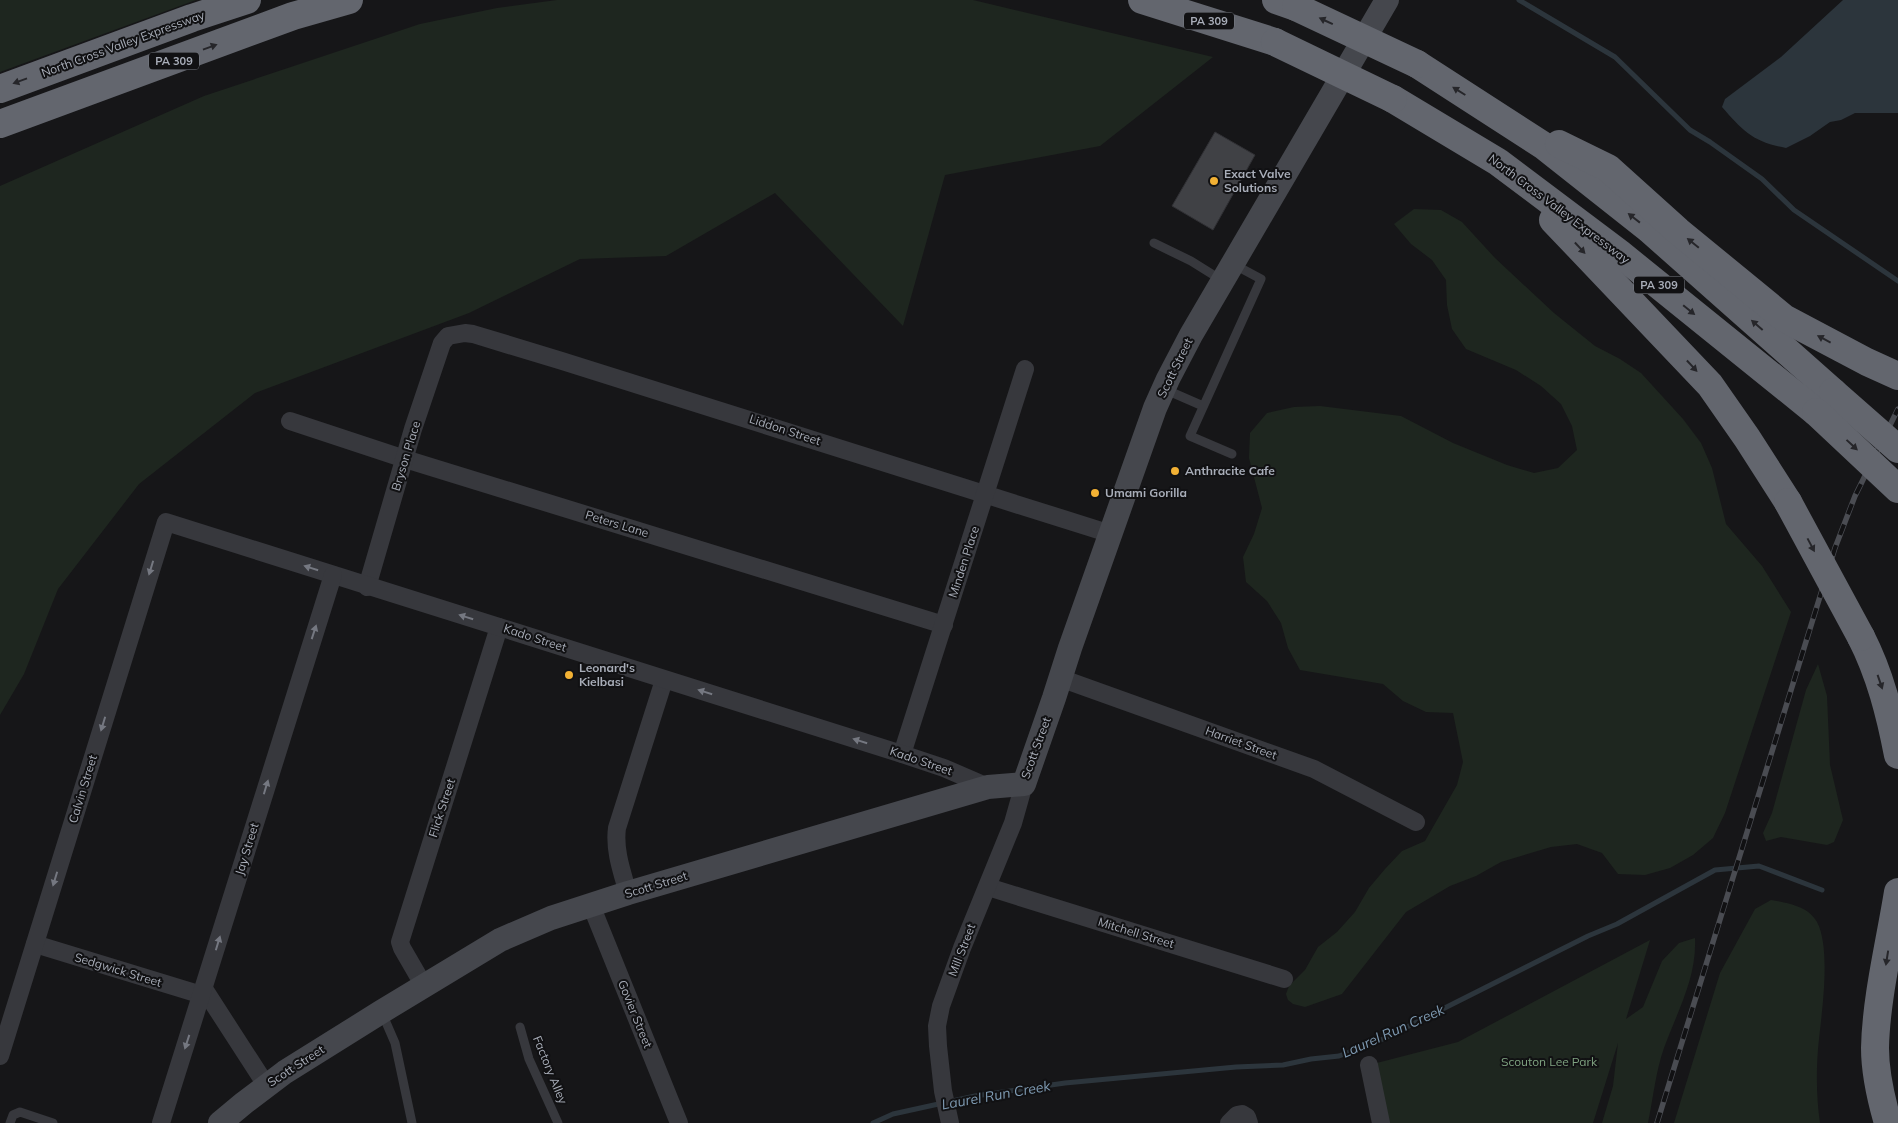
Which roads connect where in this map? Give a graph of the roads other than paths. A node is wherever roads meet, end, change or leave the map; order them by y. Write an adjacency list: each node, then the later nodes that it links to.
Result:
1 (247, 0): 7 (highway, North Cross Valley Expressway / PA 309, one-way to 7)
2 (349, 0): 6 (highway, PA 309, one-way to 2)
3 (1142, 0): 11 (highway, North Cross Valley Expressway / PA 309, bridge)
4 (1387, 0): 13 (street, Scott Street)
5 (1286, 3): 8 (highway, North Cross Valley Expressway / PA 309, one-way to 5, bridge)
6 (125, 79): 9 (highway, PA 309); 10 (highway)
7 (0, 89)
8 (1490, 110): 16 (highway, one-way to 8); 18 (highway, North Cross Valley Expressway / PA 309, one-way to 8)
9 (0, 124)
10 (0, 130)
11 (1498, 162): 18 (highway, North Cross Valley Expressway / PA 309, one-way to 18); 35 (highway, one-way to 35, bridge)
12 (1154, 244): 13 (lane)
13 (1228, 272): 17 (street, Scott Street); 19 (lane)
14 (457, 334): 23 (street, Bryson Place); 25 (street, Liddon Street)
15 (1025, 369): 25 (street, Minden Place)
16 (1898, 376)
17 (1164, 388): 19 (lane); 27 (street, Scott Street)
18 (1824, 402): 21 (highway, North Cross Valley Expressway / PA 309, bridge); 24 (highway, North Cross Valley Expressway / PA 309, one-way to 24, bridge)
19 (1203, 406): 22 (lane)
20 (290, 421): 23 (street, Peters Lane)
21 (1898, 449)
22 (1232, 454)
23 (405, 459): 29 (street, Bryson Place); 30 (street, Peters Lane)
24 (1898, 489)
25 (986, 494): 27 (street, Liddon Street); 30 (street, Minden Place)
26 (166, 522): 28 (street, Kado Street, one-way to 26); 43 (street, Calvin Street, one-way to 43)
27 (1110, 534): 32 (street, Scott Street)
28 (333, 575): 29 (street, Kado Street); 46 (street, Jay Street, one-way to 28)
29 (367, 587): 31 (street, Kado Street, one-way to 29)
30 (944, 625): 34 (street, Minden Place)
31 (499, 627): 33 (street, Kado Street); 45 (street, Flick Street)
32 (1060, 678): 36 (street, Scott Street); 38 (street, Harriet Street)
33 (664, 680): 34 (street, Kado Street, one-way to 33); 41 (street)
34 (902, 754): 37 (street, Kado Street)
35 (1898, 755)
36 (1024, 784): 37 (street, Scott Street); 39 (street, Mill Street)
37 (988, 787): 41 (street, Scott Street)
38 (1416, 822)
39 (988, 887): 44 (street, Mitchell Street); 52 (street, Mill Street)
40 (1898, 892): 61 (highway, one-way to 61)
41 (628, 893): 42 (street, Scott Street)
42 (591, 905): 45 (street, Scott Street); 59 (street, Govier Street)
43 (35, 944): 46 (street, Sedgwick Street); 49 (street, Calvin Street)
44 (1284, 979)
45 (424, 986): 47 (street, Scott Street)
46 (203, 992): 51 (street); 55 (street, Jay Street, one-way to 55)
47 (381, 1012): 51 (street, Scott Street); 57 (lane)
48 (520, 1027): 58 (lane, Factory Alley)
49 (0, 1056)
50 (1369, 1065): 60 (street)
51 (266, 1085): 56 (street, Scott Street)
52 (949, 1120)
53 (10, 1123): 54 (lane)
54 (53, 1123)
55 (162, 1123)
56 (220, 1123)
57 (412, 1123)
58 (558, 1123)
59 (679, 1123)
60 (1381, 1123)
61 (1888, 1123)

